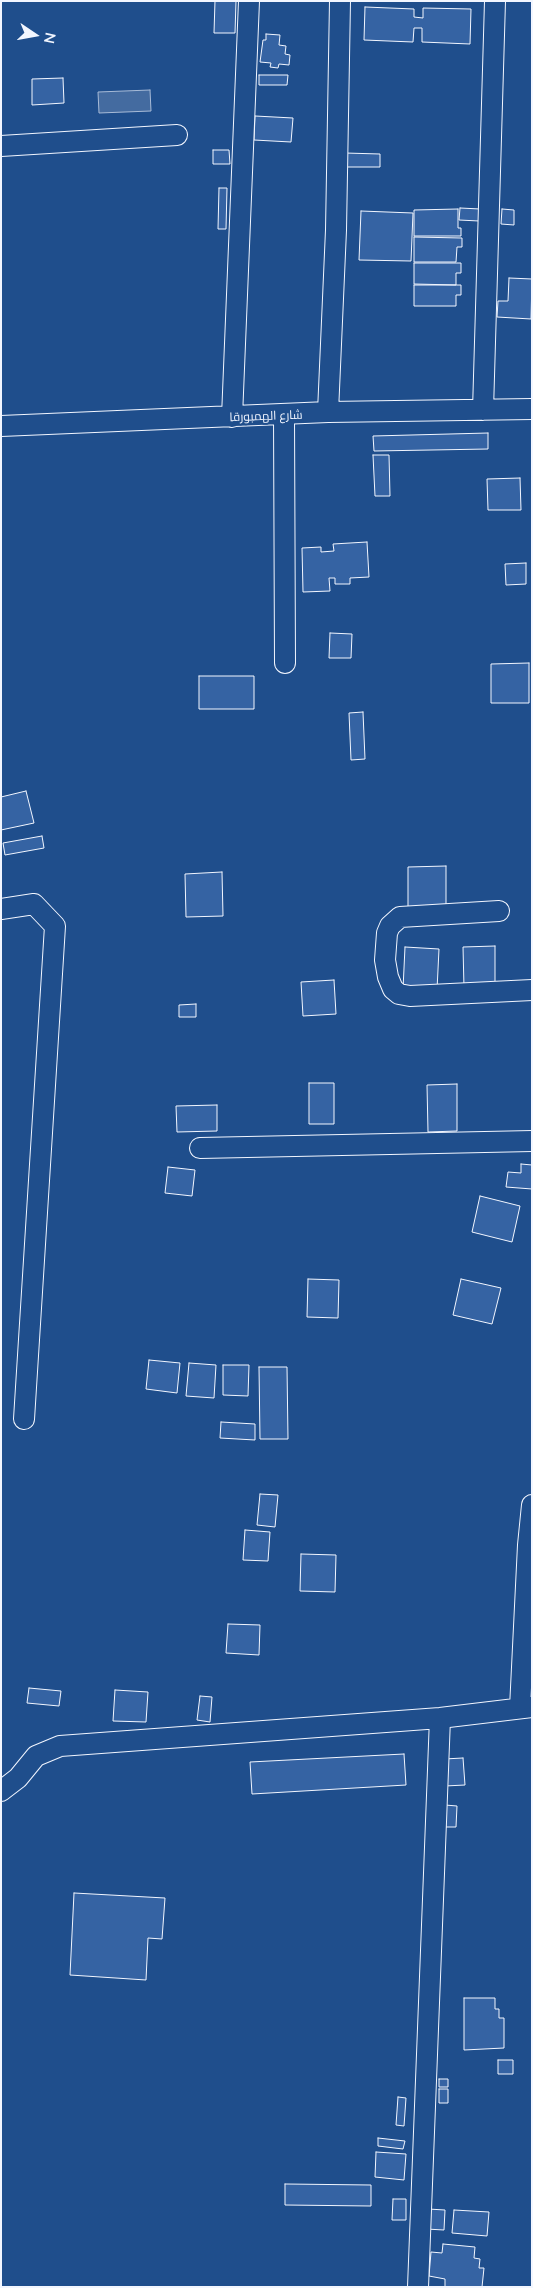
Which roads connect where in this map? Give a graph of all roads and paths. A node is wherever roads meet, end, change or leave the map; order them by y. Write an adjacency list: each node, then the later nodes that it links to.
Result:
1 (249, 1): 10 (street)
2 (340, 1): 8 (street)
3 (495, 1): 7 (street)
4 (178, 135): 5 (street)
5 (1, 146)
6 (532, 409): 7 (street, شارع الهمبورقا)
7 (483, 410): 8 (street, شارع الهمبورقا)
8 (328, 412): 9 (street, شارع الهمبورقا)
9 (284, 416): 10 (street, شارع الهمبورقا); 12 (street)
10 (232, 417): 11 (street, شارع الهمبورقا)
11 (1, 426)
12 (285, 663)
13 (1, 909): 18 (street)
14 (499, 911): 15 (street)
15 (532, 990)
16 (532, 1141): 17 (street)
17 (200, 1148)
18 (24, 1419)
19 (532, 1505): 20 (street)
20 (530, 1545): 21 (street)
21 (526, 1708): 22 (street)
22 (440, 1718): 23 (street); 24 (street)
23 (1, 1791)
24 (418, 2287)

